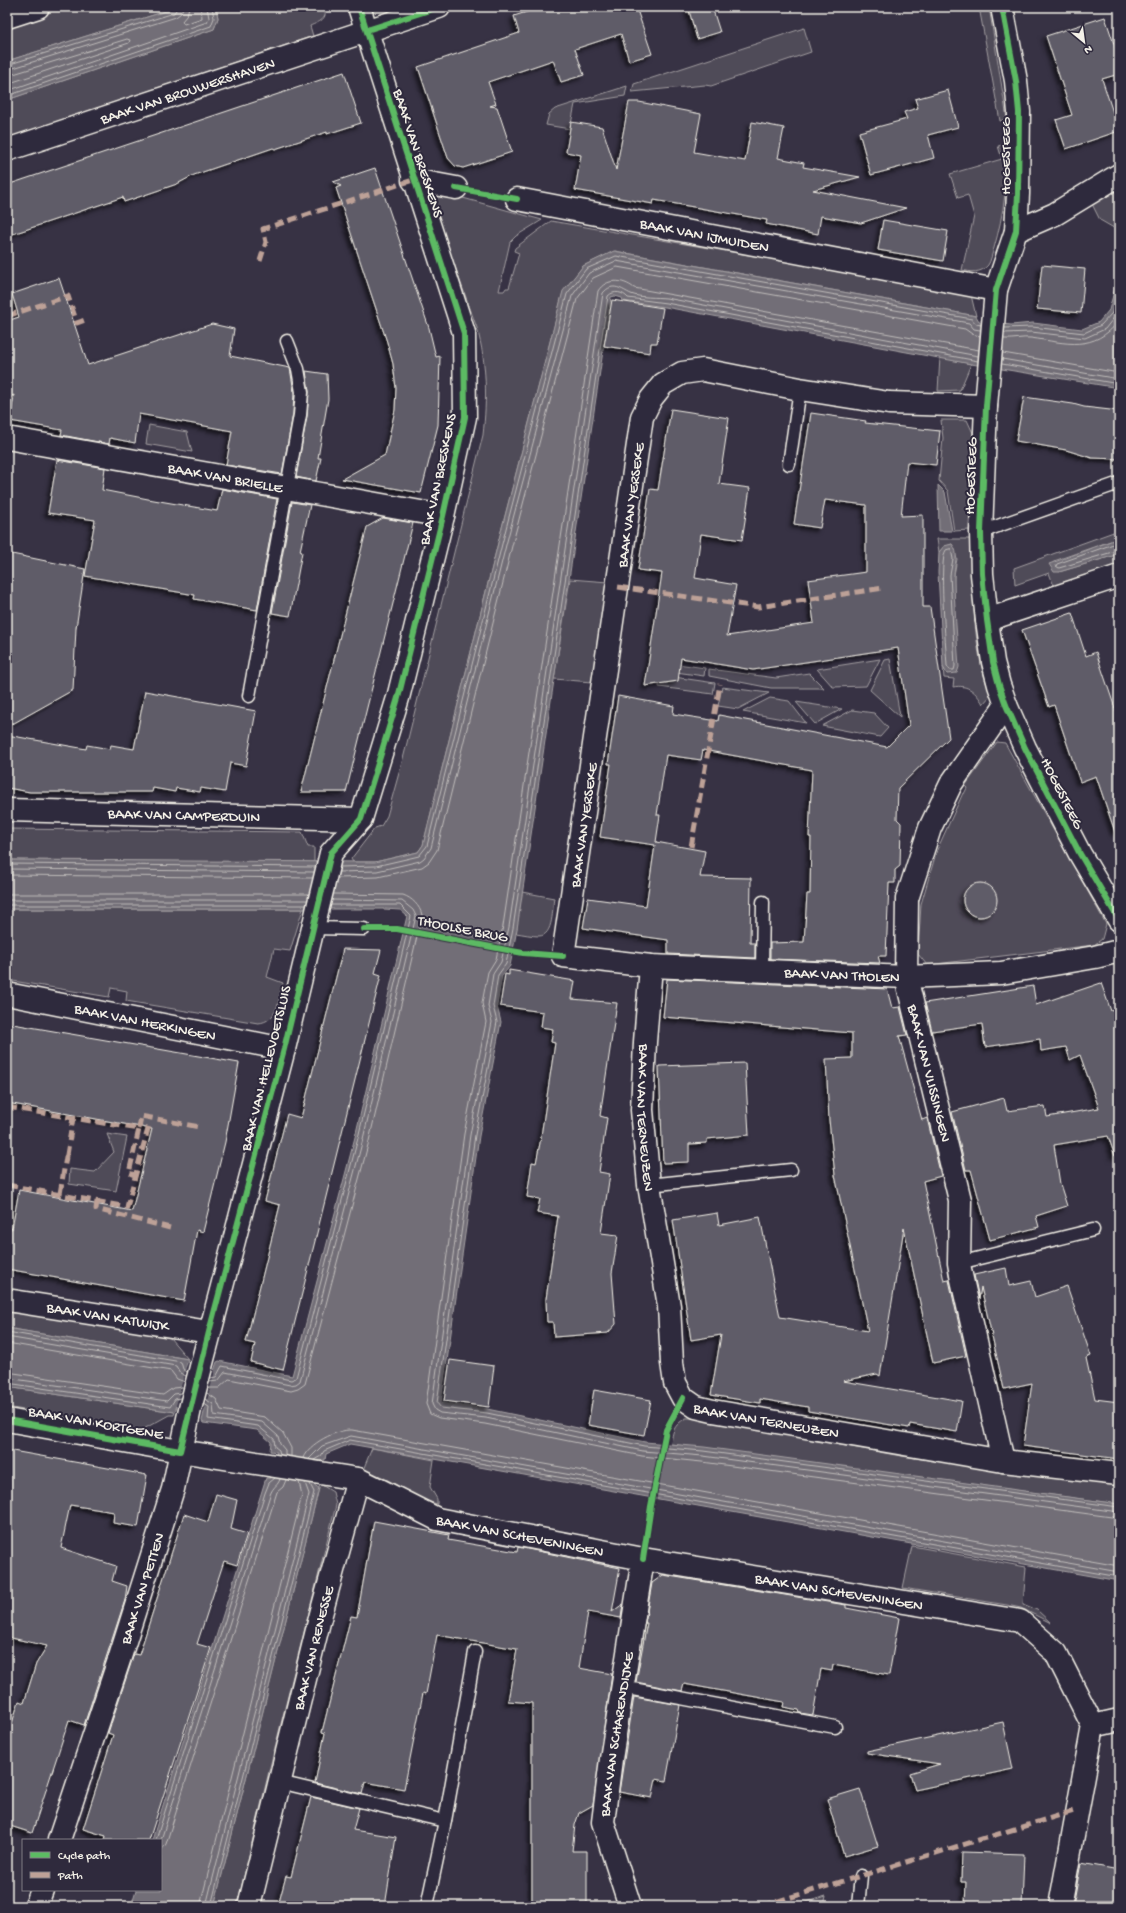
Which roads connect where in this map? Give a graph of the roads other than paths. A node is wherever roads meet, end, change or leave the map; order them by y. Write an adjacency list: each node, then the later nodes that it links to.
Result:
1 (38, 7): 5 (street)
2 (360, 7): 6 (street, BAAK VAN BRESKENS)
3 (439, 7): 6 (street, BAAK VAN BROUWERSHAVEN)
4 (1002, 7): 12 (street, HOGESTEEG)
5 (7, 17)
6 (367, 30): 7 (street, BAAK VAN BROUWERSHAVEN); 9 (street, BAAK VAN BRESKENS)
7 (7, 150)
8 (1119, 175): 12 (street)
9 (414, 180): 10 (street); 21 (street, BAAK VAN BRESKENS)
10 (456, 188)
11 (517, 200): 13 (street, BAAK VAN IJMUIDEN)
12 (1016, 231): 13 (street, HOGESTEEG)
13 (996, 290): 16 (street, HOGESTEEG)
14 (287, 341): 20 (lane)
15 (800, 389): 16 (street, BAAK VAN YERSEKE); 18 (lane); 34 (street, BAAK VAN YERSEKE)
16 (986, 406): 22 (street, HOGESTEEG)
17 (7, 438): 20 (street, BAAK VAN BRIELLE)
18 (788, 464)
19 (1119, 483): 22 (lane)
20 (286, 488): 21 (street, BAAK VAN BRIELLE); 25 (lane)
21 (443, 516): 28 (street, BAAK VAN BRESKENS)
22 (982, 532): 24 (street, HOGESTEEG)
23 (1119, 576): 24 (street)
24 (987, 620): 26 (street, HOGESTEEG)
25 (250, 696)
26 (1006, 705): 30 (street, HOGESTEEG); 37 (street, BAAK VAN VLISSINGEN)
27 (7, 810): 28 (street, BAAK VAN CAMPERDUIN)
28 (361, 819): 31 (street, BAAK VAN HELLEVOETSLUIS)
29 (763, 902): 36 (lane)
30 (1119, 920)
31 (313, 928): 32 (lane); 39 (street, BAAK VAN HELLEVOETSLUIS)
32 (364, 928)
33 (1119, 951): 37 (street, BAAK VAN THOLEN)
34 (563, 956): 35 (street, BAAK VAN THOLEN)
35 (651, 966): 36 (street, BAAK VAN THOLEN); 41 (street, BAAK VAN TERNEUZEN)
36 (762, 970): 37 (street, BAAK VAN THOLEN)
37 (906, 977): 43 (street, BAAK VAN VLISSINGEN)
38 (7, 994): 39 (street, BAAK VAN HERKINGEN)
39 (284, 1049): 45 (street, BAAK VAN HELLEVOETSLUIS)
40 (791, 1170): 41 (lane)
41 (649, 1185): 48 (street, BAAK VAN TERNEUZEN)
42 (1093, 1230): 43 (lane)
43 (959, 1263): 48 (street, BAAK VAN VLISSINGEN)
44 (7, 1300): 45 (street, BAAK VAN KATWIJK)
45 (209, 1332): 47 (street, BAAK VAN PETTEN)
46 (7, 1420): 47 (street, BAAK VAN KORTGENE)
47 (180, 1451): 50 (street, BAAK VAN KORTGENE); 59 (street, BAAK VAN PETTEN)
48 (1003, 1461): 49 (street, BAAK VAN TERNEUZEN)
49 (1119, 1474)
50 (358, 1479): 51 (street, BAAK VAN SCHEVENINGEN); 57 (street, BAAK VAN RENESSE)
51 (643, 1559): 53 (street, BAAK VAN SCHARENDIJKE); 55 (street, BAAK VAN SCHEVENINGEN)
52 (475, 1652): 58 (lane)
53 (622, 1687): 56 (lane); 65 (street, BAAK VAN SCHARENDIJKE)
54 (1119, 1720): 55 (street)
55 (1093, 1726): 67 (street)
56 (835, 1727)
57 (279, 1782): 58 (lane); 63 (street, BAAK VAN RENESSE)
58 (445, 1821): 64 (lane)
59 (59, 1839)
60 (862, 1876): 66 (lane)
61 (42, 1891): 62 (street)
62 (36, 1906)
63 (249, 1906)
64 (427, 1906)
65 (630, 1906)
66 (858, 1906)
67 (1060, 1906)

